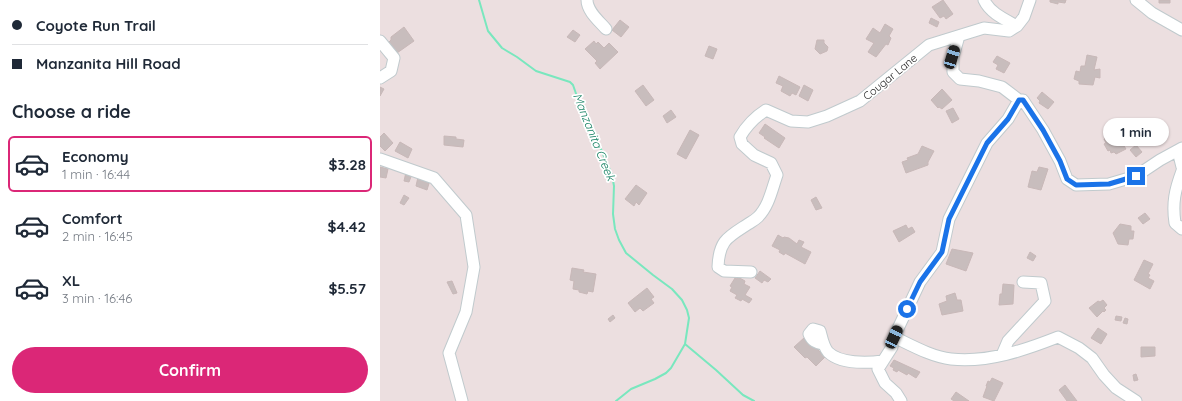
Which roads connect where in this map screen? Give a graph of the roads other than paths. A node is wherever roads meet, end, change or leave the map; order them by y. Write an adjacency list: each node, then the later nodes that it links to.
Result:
1 (587, 0): 6 (street)
2 (984, 0): 5 (street)
3 (1030, 0): 5 (street)
4 (1136, 0): 7 (street)
5 (1017, 26): 8 (street, Cougar Lane)
6 (606, 29)
7 (1182, 30)
8 (959, 36): 11 (street); 17 (street, Cougar Lane)
9 (380, 40): 10 (street)
10 (380, 78)
11 (1021, 100): 12 (street); 19 (street)
12 (1180, 150): 14 (street)
13 (380, 159): 23 (street)
14 (1182, 167)
15 (1182, 171): 16 (street)
16 (1182, 229)
17 (750, 272)
18 (1023, 282): 21 (street)
19 (894, 337): 21 (street); 22 (street)
20 (823, 344): 22 (street)
21 (1002, 356): 25 (street)
22 (883, 361): 24 (street)
23 (462, 401)
24 (901, 401)
25 (1136, 401)

